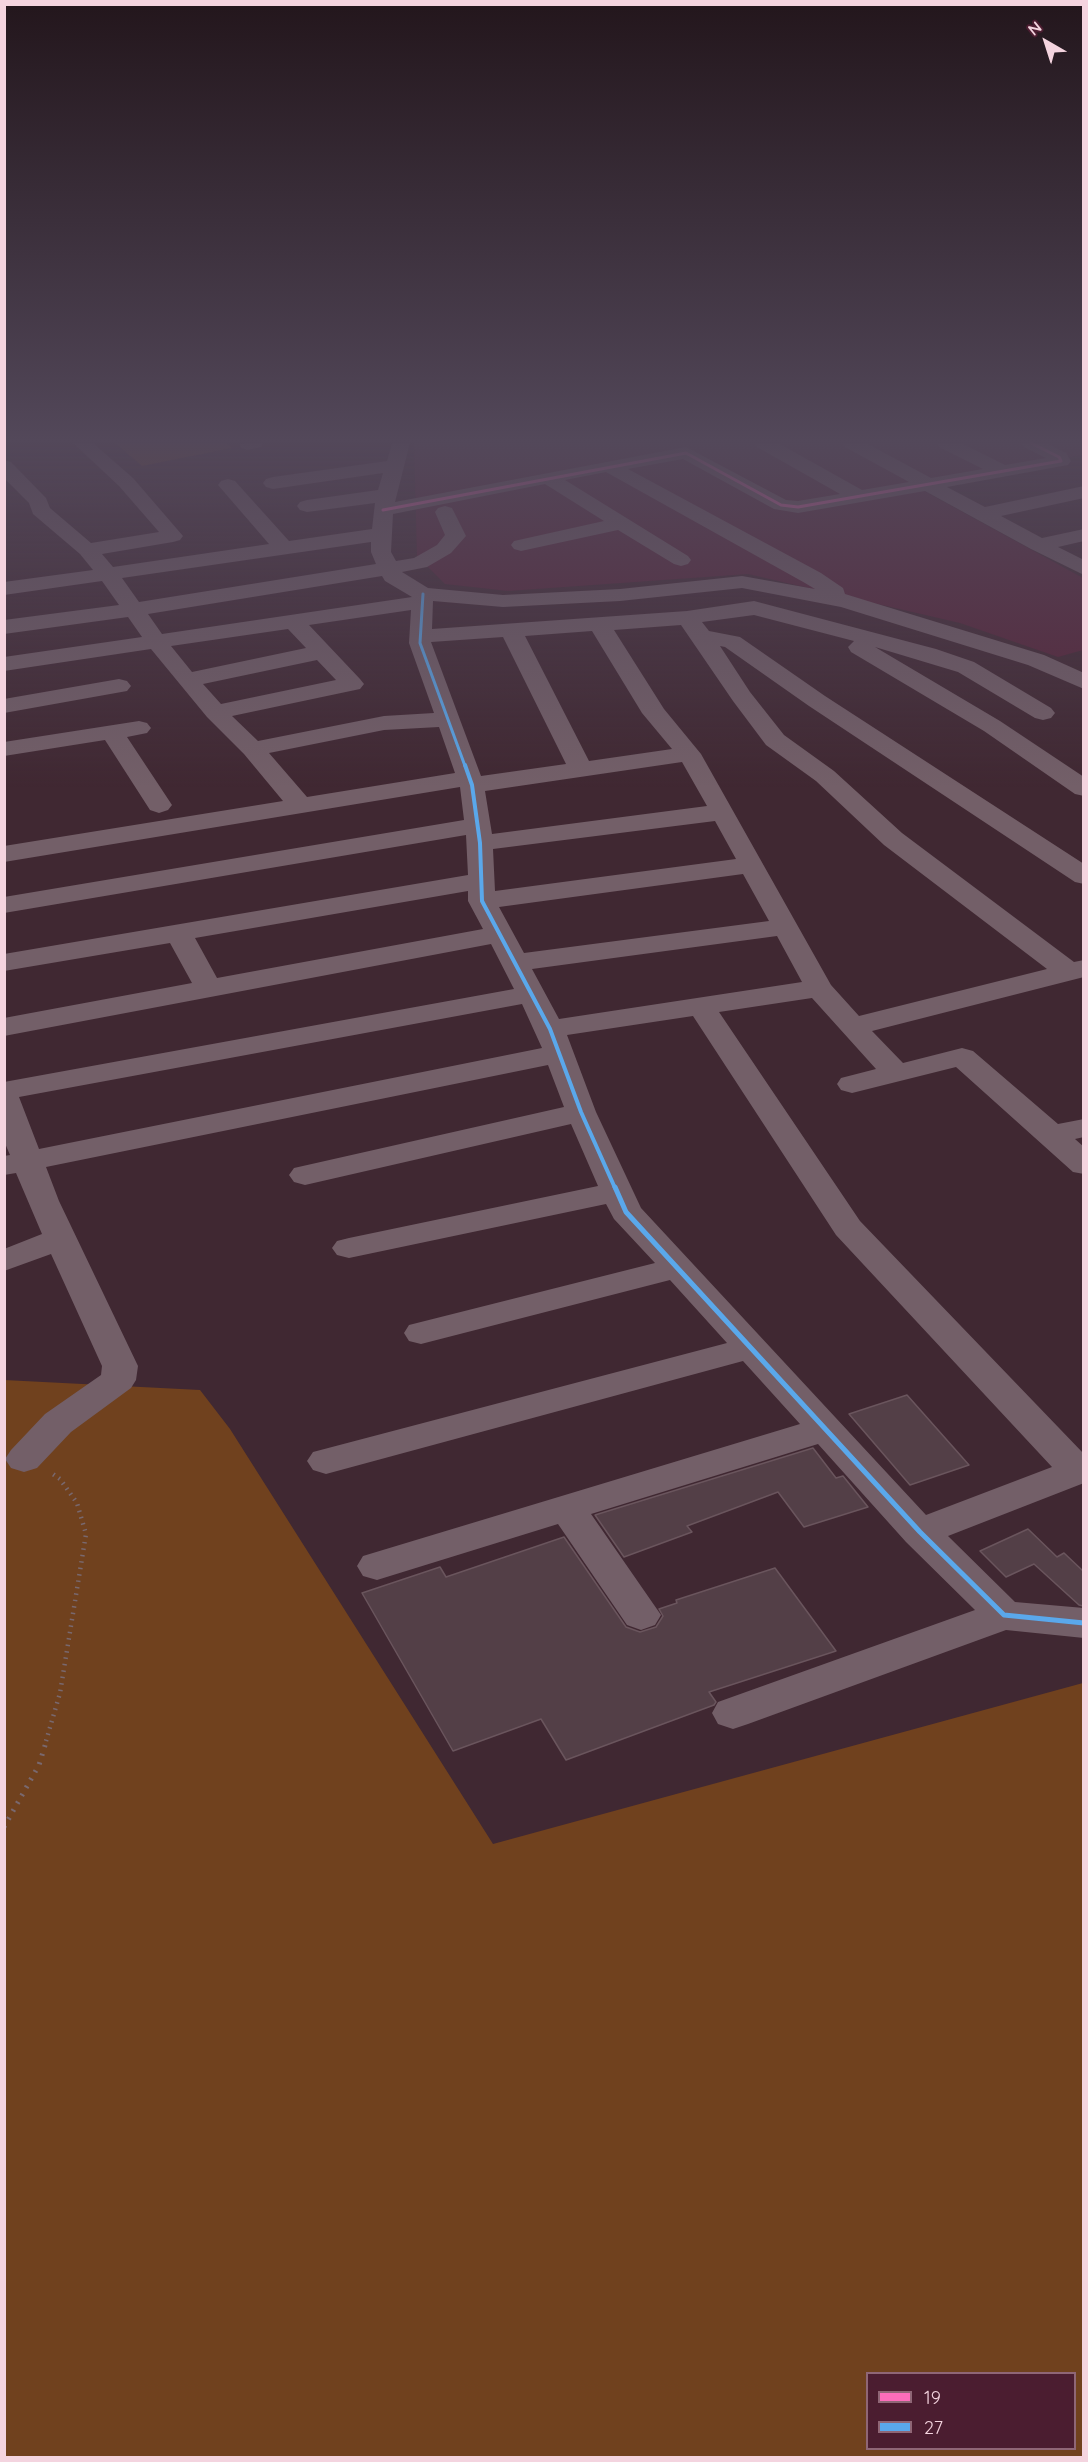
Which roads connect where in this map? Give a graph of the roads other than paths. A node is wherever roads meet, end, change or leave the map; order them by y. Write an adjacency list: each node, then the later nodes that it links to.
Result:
1 (94, 558): 11 (street)
2 (214, 558): 11 (street)
3 (384, 558): 9 (street)
4 (428, 558): 9 (street)
5 (678, 558): 8 (street)
6 (776, 558): 14 (street)
7 (1062, 558): 10 (street)
8 (681, 560)
9 (389, 569): 13 (street); 15 (street)
10 (1083, 569)
11 (107, 573): 12 (street); 15 (street)
12 (4, 589)
13 (422, 598): 14 (street); 16 (street); 22 (street)
14 (851, 603): 28 (street)
15 (133, 609): 21 (street); 23 (street)
16 (294, 621): 23 (street); 24 (street)
17 (599, 624): 18 (street); 19 (street); 40 (street)
18 (694, 627): 20 (street); 50 (street); 58 (street)
19 (511, 630): 22 (street); 41 (street)
20 (829, 630): 33 (street); 43 (street)
21 (11, 632): 25 (street)
22 (420, 636): 34 (street)
23 (157, 643): 25 (street); 27 (street)
24 (322, 652): 27 (street); 29 (street)
25 (28, 661): 26 (street)
26 (4, 664)
27 (186, 680): 32 (street)
28 (1083, 682)
29 (352, 684): 32 (street); 35 (street)
30 (119, 686): 31 (street)
31 (4, 706)
32 (216, 712): 38 (street)
33 (1043, 713)
34 (446, 720): 35 (street); 42 (street)
35 (395, 722): 38 (street)
36 (139, 728): 37 (street)
37 (112, 732): 39 (street); 44 (street)
38 (254, 748): 45 (street)
39 (4, 749)
40 (689, 754): 41 (street); 46 (street)
41 (581, 770): 42 (street)
42 (471, 781): 45 (street); 47 (street)
43 (1083, 789)
44 (159, 804)
45 (300, 805): 48 (street)
46 (723, 812): 47 (street); 49 (street)
47 (479, 834): 51 (street); 52 (street)
48 (4, 854)
49 (751, 865): 51 (street); 53 (street)
50 (1083, 876)
51 (482, 891): 54 (street); 55 (street)
52 (4, 905)
53 (786, 927): 57 (street); 60 (street)
54 (178, 933): 56 (street); 59 (street)
55 (500, 934): 57 (street); 59 (street)
56 (4, 963)
57 (515, 963): 61 (street)
58 (1076, 970): 64 (street)
59 (209, 988): 63 (street)
60 (819, 988): 62 (street); 64 (street)
61 (532, 994): 65 (street); 68 (street)
62 (701, 1006): 65 (street); 87 (street)
63 (4, 1027)
64 (852, 1027): 66 (street)
65 (555, 1041): 70 (street); 73 (street)
66 (891, 1069): 67 (street); 72 (street)
67 (852, 1084)
68 (4, 1090)
69 (4, 1098): 73 (street)
70 (581, 1113): 75 (street); 76 (street)
71 (1083, 1128): 72 (street)
72 (1052, 1135): 74 (street)
73 (16, 1163): 77 (street)
74 (1083, 1165)
75 (305, 1175)
76 (617, 1192): 78 (street); 80 (street)
77 (60, 1238): 79 (street); 84 (street)
78 (349, 1248)
79 (4, 1261)
80 (678, 1268): 81 (street); 82 (street)
81 (421, 1333)
82 (752, 1348): 83 (street); 85 (street)
83 (826, 1429): 86 (street); 87 (street)
84 (24, 1459)
85 (326, 1461)
86 (567, 1508): 88 (street); 89 (street)
87 (920, 1532): 90 (street)
88 (377, 1566)
89 (641, 1615)
90 (1004, 1615): 91 (street); 92 (street)
91 (1083, 1623)
92 (733, 1713)

